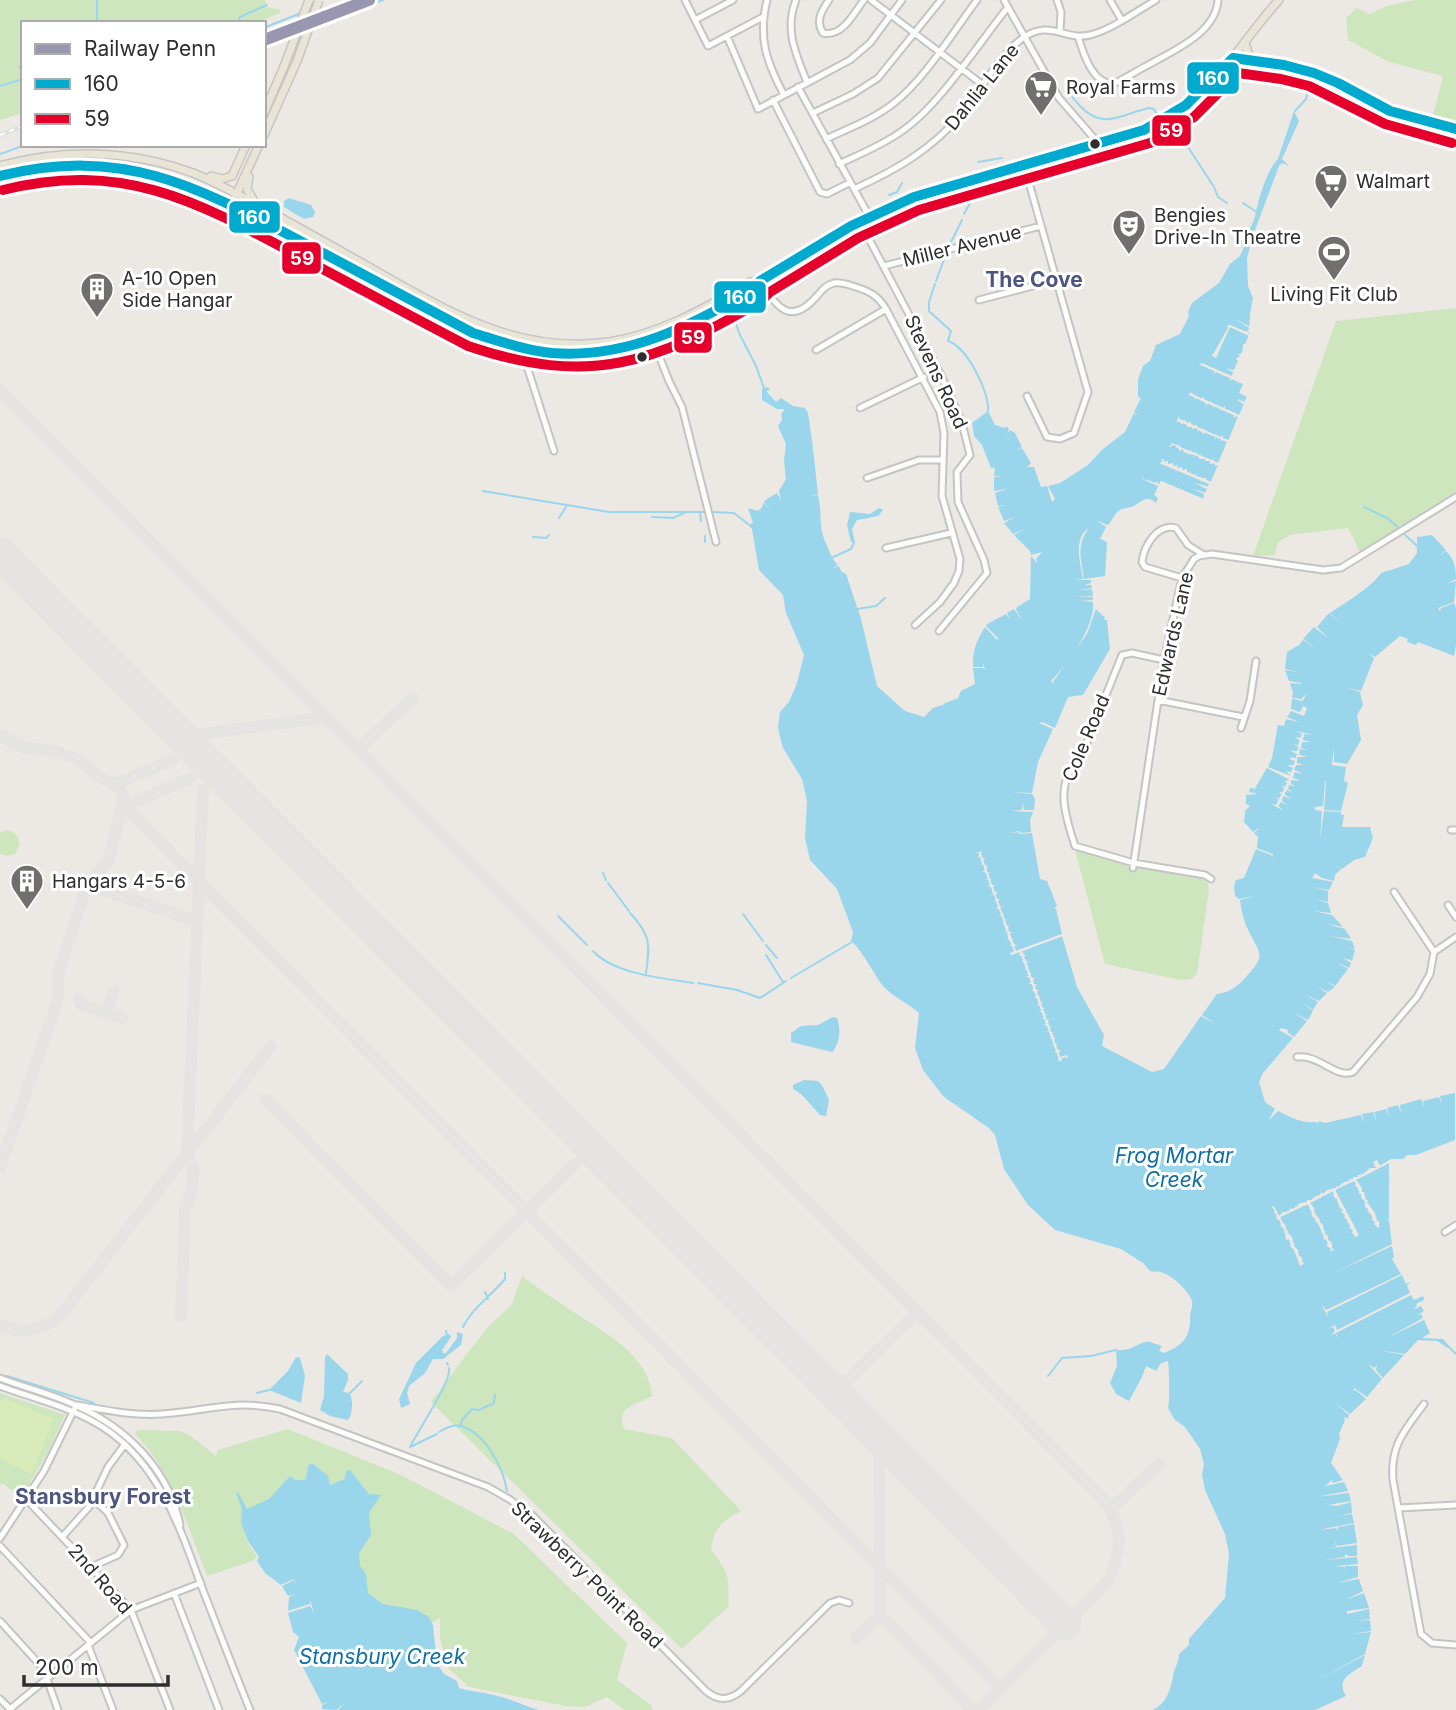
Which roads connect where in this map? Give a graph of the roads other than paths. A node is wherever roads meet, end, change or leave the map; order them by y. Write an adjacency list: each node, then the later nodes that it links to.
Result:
1 (309, 0): 40 (main road, bridge)
2 (319, 0): 43 (main road, bridge)
3 (685, 0): 23 (street)
4 (733, 0): 23 (street)
5 (767, 0): 21 (street)
6 (796, 0): 35 (street)
7 (829, 0): 8 (street)
8 (864, 0)
9 (871, 0): 20 (street)
10 (902, 0): 20 (street)
11 (941, 0): 25 (street)
12 (977, 0): 30 (street)
13 (1004, 0): 19 (street)
14 (1057, 0): 24 (street)
15 (1110, 0): 22 (street)
16 (1156, 0): 22 (street)
17 (1218, 0): 27 (street)
18 (1279, 0): 29 (main road)
19 (1008, 7): 28 (street); 33 (street)
20 (891, 15): 25 (street); 35 (street)
21 (763, 17): 26 (street); 38 (street)
22 (1121, 19): 27 (street)
23 (695, 20): 26 (street)
24 (1060, 31): 27 (street, Dahlia Lane); 28 (street, Dahlia Lane)
25 (915, 33): 30 (street); 41 (street)
26 (727, 36): 39 (street)
27 (1078, 36)
28 (1024, 37): 36 (street, Dahlia Lane); 45 (street)
29 (1245, 43): 31 (main road); 32 (main road)
30 (939, 51): 33 (street); 44 (street)
31 (1233, 58): 32 (street); 34 (main road)
32 (1251, 61): 34 (street); 42 (street)
33 (961, 68): 36 (street); 49 (street)
34 (1220, 73): 45 (main road)
35 (807, 82): 37 (street)
36 (983, 85): 55 (street, Dahlia Lane)
37 (798, 87): 38 (street); 41 (street)
38 (784, 95): 39 (street)
39 (773, 100): 54 (street)
40 (266, 108)
41 (813, 113): 44 (street)
42 (1456, 128)
43 (266, 131)
44 (827, 139): 49 (street)
45 (1099, 144): 50 (main road)
46 (247, 147): 52 (main road)
47 (247, 147): 56 (main road)
48 (258, 149): 56 (main road); 58 (main road)
49 (839, 164): 54 (street)
50 (1024, 165): 59 (main road); 61 (street)
51 (0, 166): 52 (main road)
52 (195, 174): 56 (main road)
53 (0, 176): 57 (main road)
54 (849, 183): 55 (street)
55 (854, 189): 59 (street)
56 (233, 192): 57 (main road); 58 (main road)
57 (228, 202): 70 (main road)
58 (259, 206): 68 (main road)
59 (869, 216): 60 (main road)
60 (860, 222): 62 (street, Stevens Road); 64 (main road)
61 (1041, 226): 62 (street, Miller Avenue); 63 (street)
62 (884, 266): 85 (street, Stevens Road)
63 (1055, 280): 65 (street); 73 (street)
64 (760, 282): 66 (street); 67 (main road); 69 (main road)
65 (979, 300)
66 (886, 309): 71 (street); 72 (street)
67 (650, 332): 68 (main road); 69 (street)
68 (518, 338): 70 (street)
69 (653, 341): 70 (main road); 80 (street)
70 (519, 348): 75 (street)
71 (816, 350)
72 (924, 377): 74 (street); 76 (street)
73 (1027, 396)
74 (860, 408)
75 (554, 451)
76 (943, 460): 77 (street); 79 (street)
77 (867, 478)
78 (1456, 497): 82 (street, Edwards Lane)
79 (951, 533): 81 (street); 84 (street)
80 (716, 542)
81 (886, 548)
82 (1203, 555): 83 (street, Edwards Lane); 83 (street)
83 (1182, 578): 86 (street, Edwards Lane)
84 (915, 625)
85 (939, 631)
86 (1164, 660): 88 (street, Edwards Lane); 91 (street, Cole Road)
87 (1256, 661): 89 (street)
88 (1158, 700): 89 (street); 91 (street, Edwards Lane)
89 (1243, 717): 90 (street)
90 (1241, 727)
91 (1134, 866): 92 (street)
92 (1211, 879)
93 (1394, 892): 97 (street)
94 (1448, 905): 95 (street)
95 (1456, 917)
96 (1456, 937): 97 (street)
97 (1434, 951): 98 (street)
98 (1297, 1057)
99 (1456, 1226): 100 (street)
100 (1445, 1232)
101 (0, 1378): 104 (street)
102 (0, 1385): 104 (street)
103 (1424, 1404): 109 (street)
104 (75, 1408): 105 (street); 107 (street); 110 (street); 117 (street, Strawberry Point Road)
105 (125, 1444): 106 (street); 110 (street)
106 (93, 1499): 111 (street); 114 (street)
107 (27, 1500): 111 (street, 2nd Road); 112 (street)
108 (1456, 1505): 109 (street)
109 (1398, 1508): 121 (street)
110 (182, 1531): 115 (street)
111 (63, 1536): 114 (street, 2nd Road)
112 (0, 1538)
113 (0, 1546): 120 (street)
114 (91, 1567): 118 (street, 2nd Road)
115 (201, 1583): 116 (street); 129 (street)
116 (174, 1593): 118 (street); 128 (street)
117 (849, 1603)
118 (131, 1610): 120 (street); 127 (street, 2nd Road)
119 (0, 1621): 122 (street)
120 (90, 1644): 122 (street); 126 (street)
121 (1456, 1645)
122 (48, 1677): 124 (street); 125 (street)
123 (0, 1699): 124 (street)
124 (11, 1709)
125 (58, 1710)
126 (113, 1710)
127 (170, 1710)
128 (219, 1710)
129 (250, 1710)

